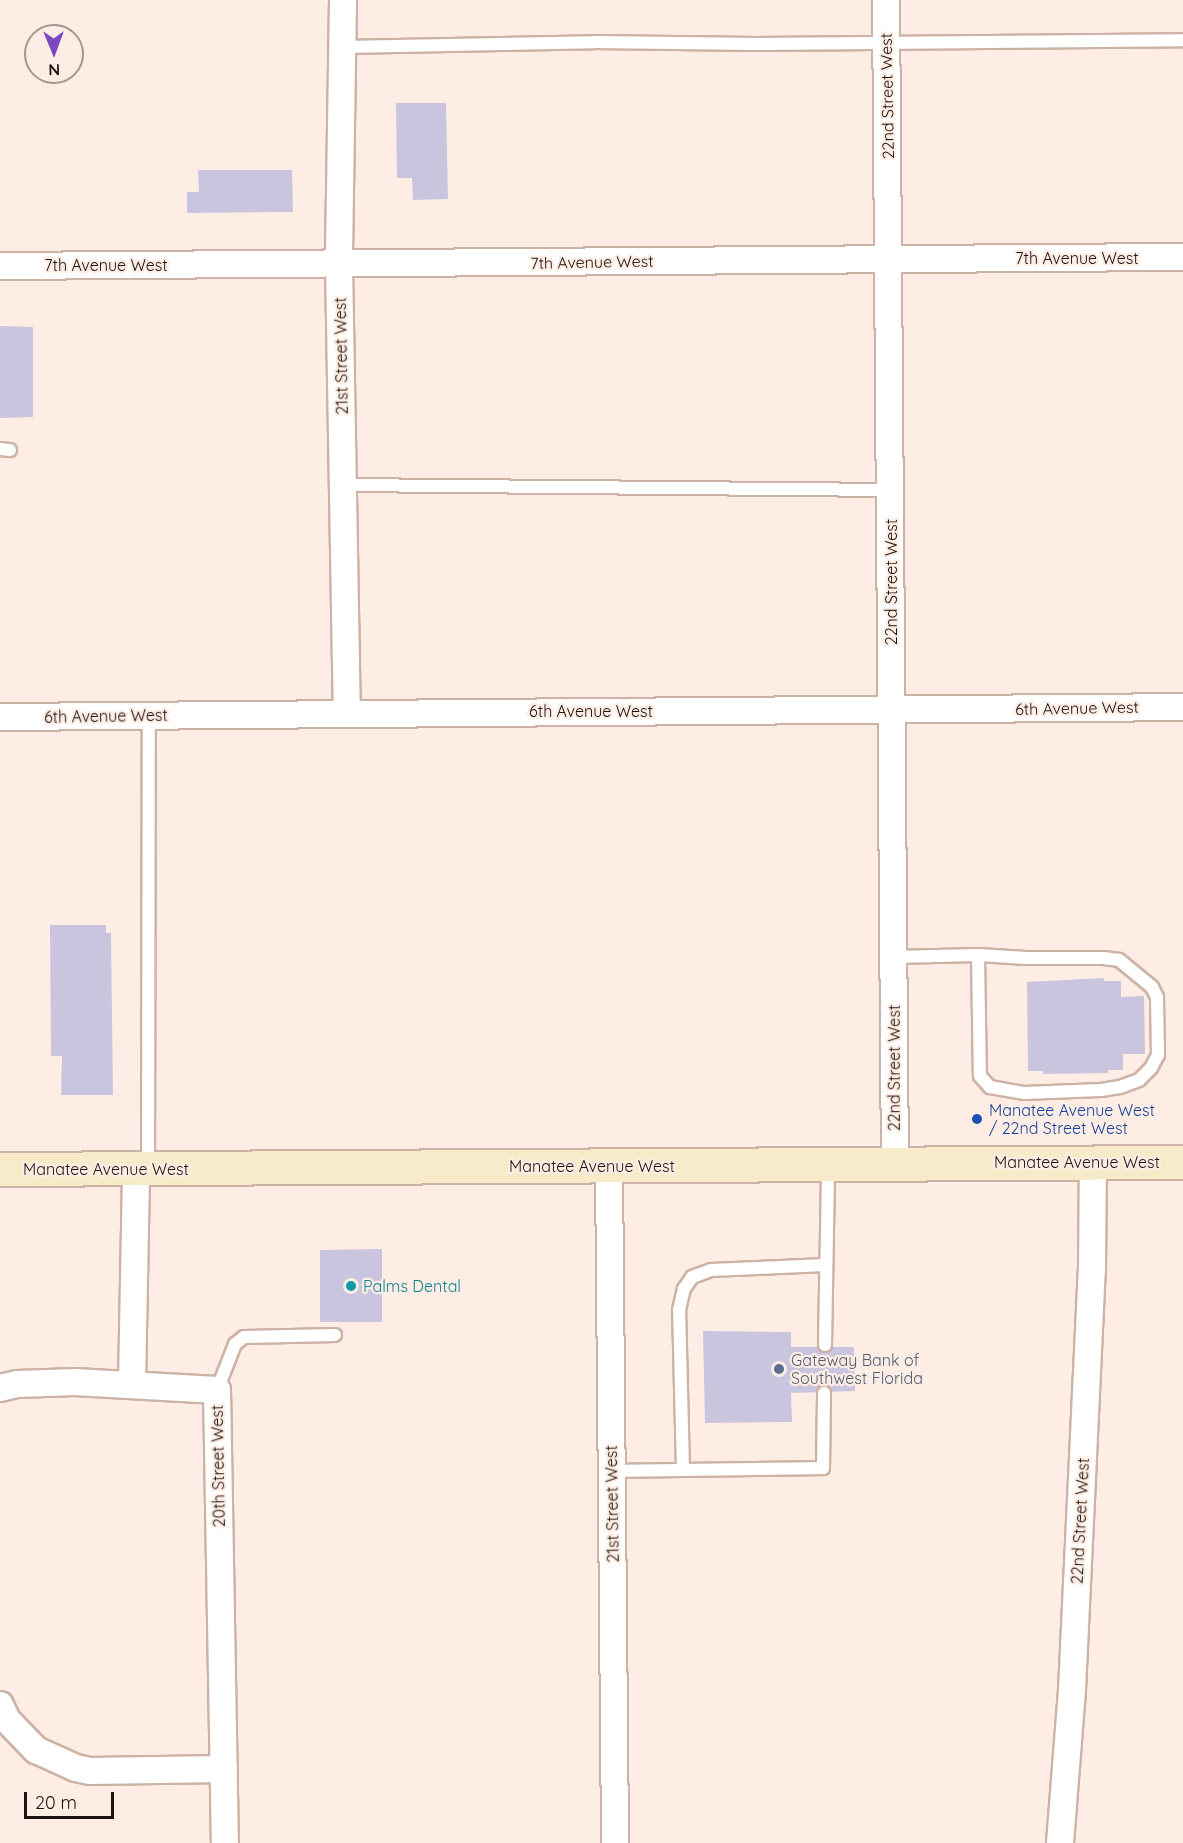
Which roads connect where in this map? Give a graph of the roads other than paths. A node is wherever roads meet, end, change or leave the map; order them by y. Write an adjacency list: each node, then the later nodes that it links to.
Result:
1 (343, 0): 5 (street, 21st Street West)
2 (886, 0): 4 (street, 22nd Street West)
3 (1183, 40): 4 (lane)
4 (886, 41): 5 (lane); 7 (street, 22nd Street West)
5 (342, 47): 8 (street, 21st Street West)
6 (1183, 257): 7 (street, 7th Avenue West)
7 (888, 258): 8 (street, 7th Avenue West); 11 (street, 22nd Street West)
8 (339, 264): 9 (street, 7th Avenue West); 10 (street, 21st Street West)
9 (0, 266)
10 (343, 485): 11 (lane); 14 (street, 21st Street West)
11 (890, 490): 13 (street, 22nd Street West)
12 (1183, 707): 13 (street, 6th Avenue West)
13 (892, 710): 14 (street, 6th Avenue West); 18 (street, 22nd Street West)
14 (347, 713): 15 (street, 6th Avenue West)
15 (149, 715): 16 (street, 6th Avenue West); 24 (lane)
16 (0, 717)
17 (978, 955): 17 (lane); 18 (lane)
18 (893, 957): 22 (street, 22nd Street West)
19 (1094, 1162): 20 (main road, Manatee Avenue West); 22 (main road, Manatee Avenue West); 39 (street, 22nd Street West)
20 (1183, 1162)
21 (828, 1164): 22 (main road, Manatee Avenue West); 23 (main road, Manatee Avenue West); 26 (lane)
22 (895, 1164)
23 (609, 1166): 24 (main road, Manatee Avenue West); 34 (street, 21st Street West)
24 (142, 1168): 25 (main road, Manatee Avenue West); 29 (street)
25 (0, 1169)
26 (826, 1266): 28 (lane); 33 (lane)
27 (335, 1335): 31 (lane)
28 (825, 1345)
29 (132, 1384): 30 (street, 20th Street West); 31 (street, 20th Street West)
30 (0, 1388)
31 (217, 1390): 36 (street, 20th Street West)
32 (825, 1393): 33 (lane)
33 (683, 1470): 34 (lane)
34 (612, 1471): 38 (street, 21st Street West)
35 (0, 1705): 36 (street)
36 (224, 1769): 37 (street, 20th Street West)
37 (225, 1843)
38 (615, 1843)
39 (1060, 1843)

